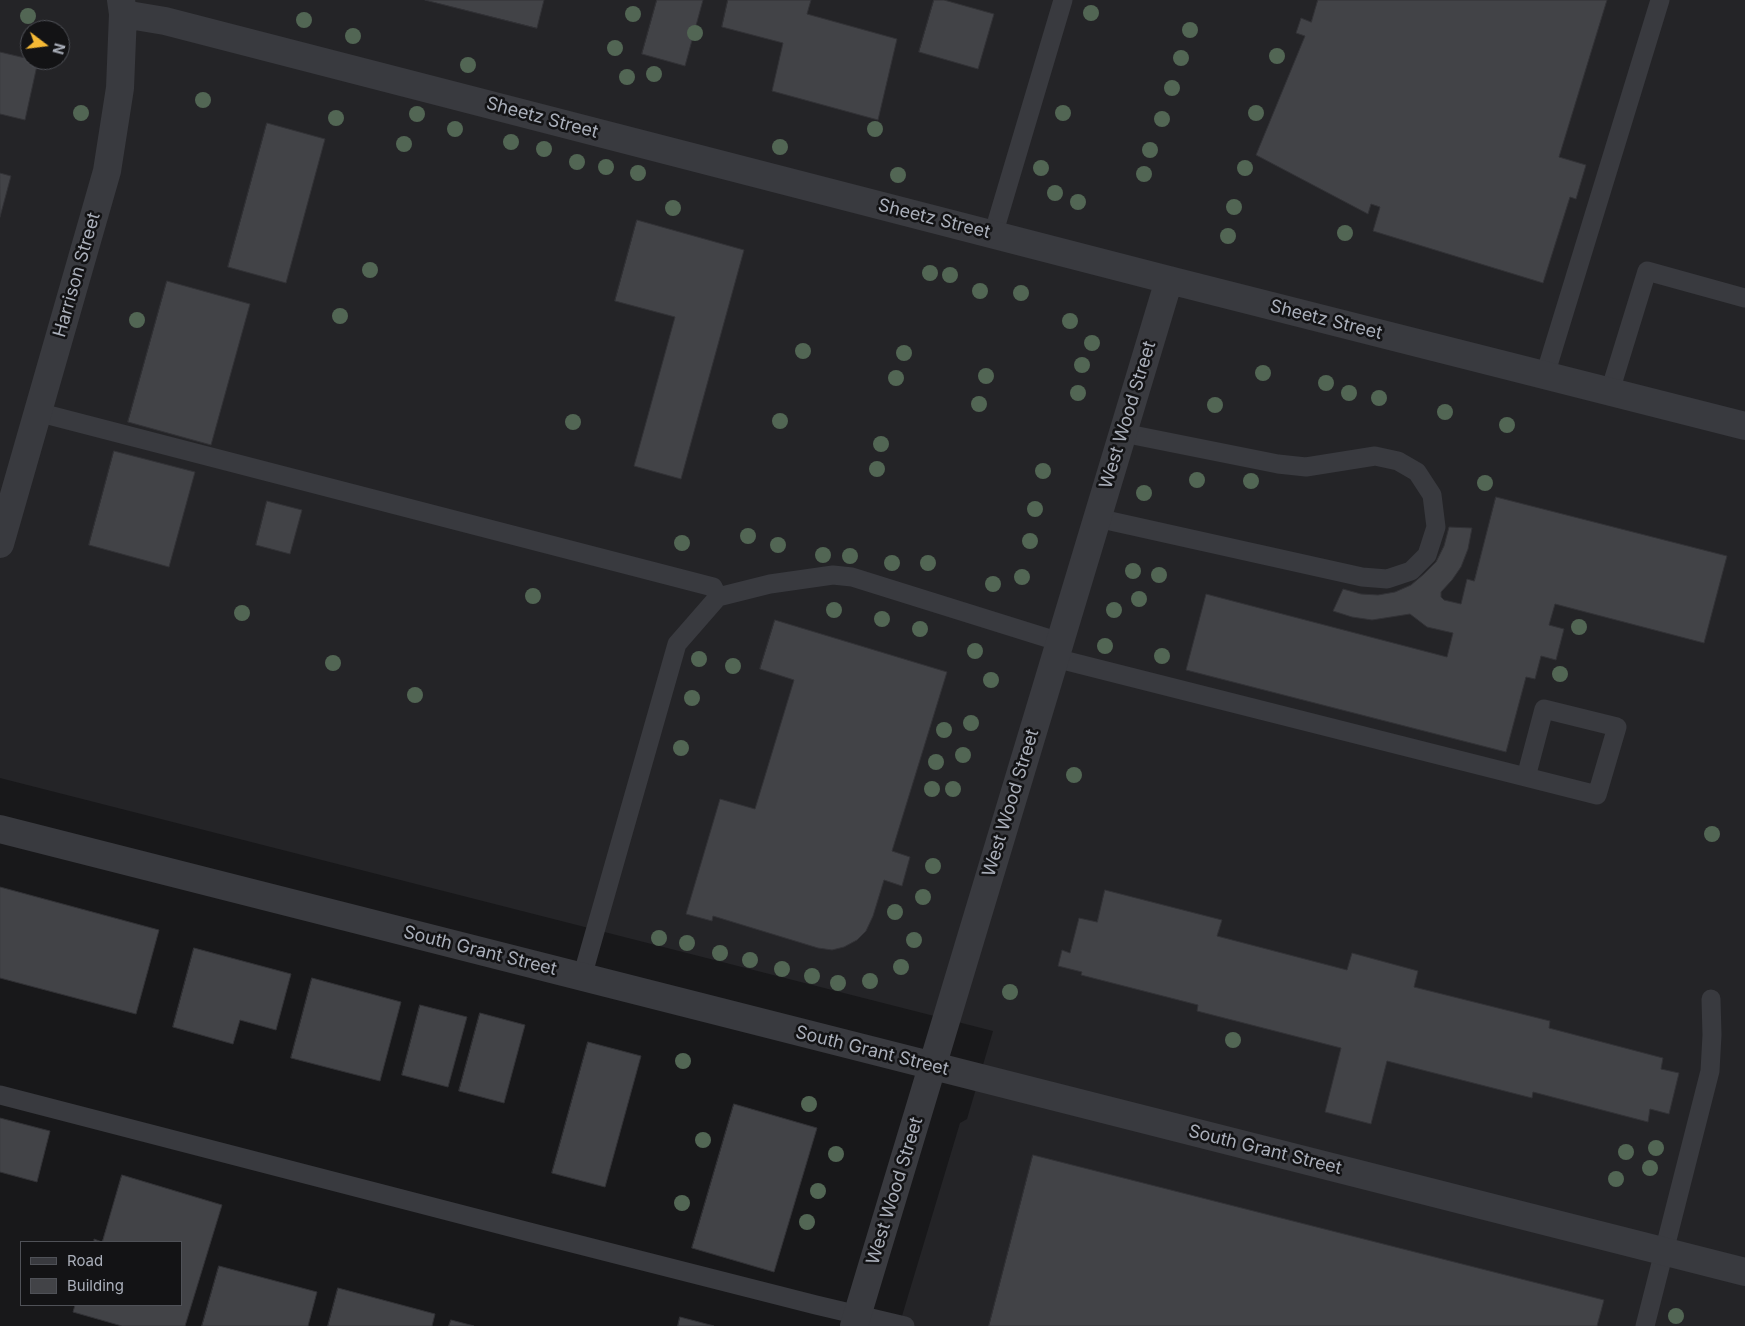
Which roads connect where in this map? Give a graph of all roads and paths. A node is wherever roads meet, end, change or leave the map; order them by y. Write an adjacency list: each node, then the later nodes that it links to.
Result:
1 (1063, 0): 4 (lane)
2 (1660, 0): 7 (lane)
3 (122, 7): 4 (street, Sheetz Street); 9 (street, Harrison Street)
4 (993, 235): 5 (street, Sheetz Street)
5 (1169, 280): 7 (street, Sheetz Street); 11 (street, West Wood Street)
6 (1745, 298): 8 (lane)
7 (1545, 375): 8 (street, Sheetz Street)
8 (1610, 392): 10 (street, Sheetz Street)
9 (37, 412): 13 (street, Harrison Street); 14 (lane)
10 (1745, 426)
11 (1123, 433): 12 (street, West Wood Street); 12 (lane)
12 (1097, 518): 15 (street, West Wood Street)
13 (0, 544)
14 (718, 597): 15 (lane); 18 (lane)
15 (1057, 650): 16 (lane); 20 (street, West Wood Street)
16 (1526, 777): 16 (lane)
17 (0, 828): 18 (street, South Grant Street)
18 (582, 977): 20 (street, South Grant Street)
19 (1711, 999): 22 (lane)
20 (932, 1066): 22 (street, South Grant Street); 24 (street, West Wood Street)
21 (0, 1095): 24 (lane)
22 (1665, 1251): 23 (street, South Grant Street); 26 (lane)
23 (1745, 1272)
24 (855, 1320): 25 (lane)
25 (905, 1326)
26 (1645, 1326)

